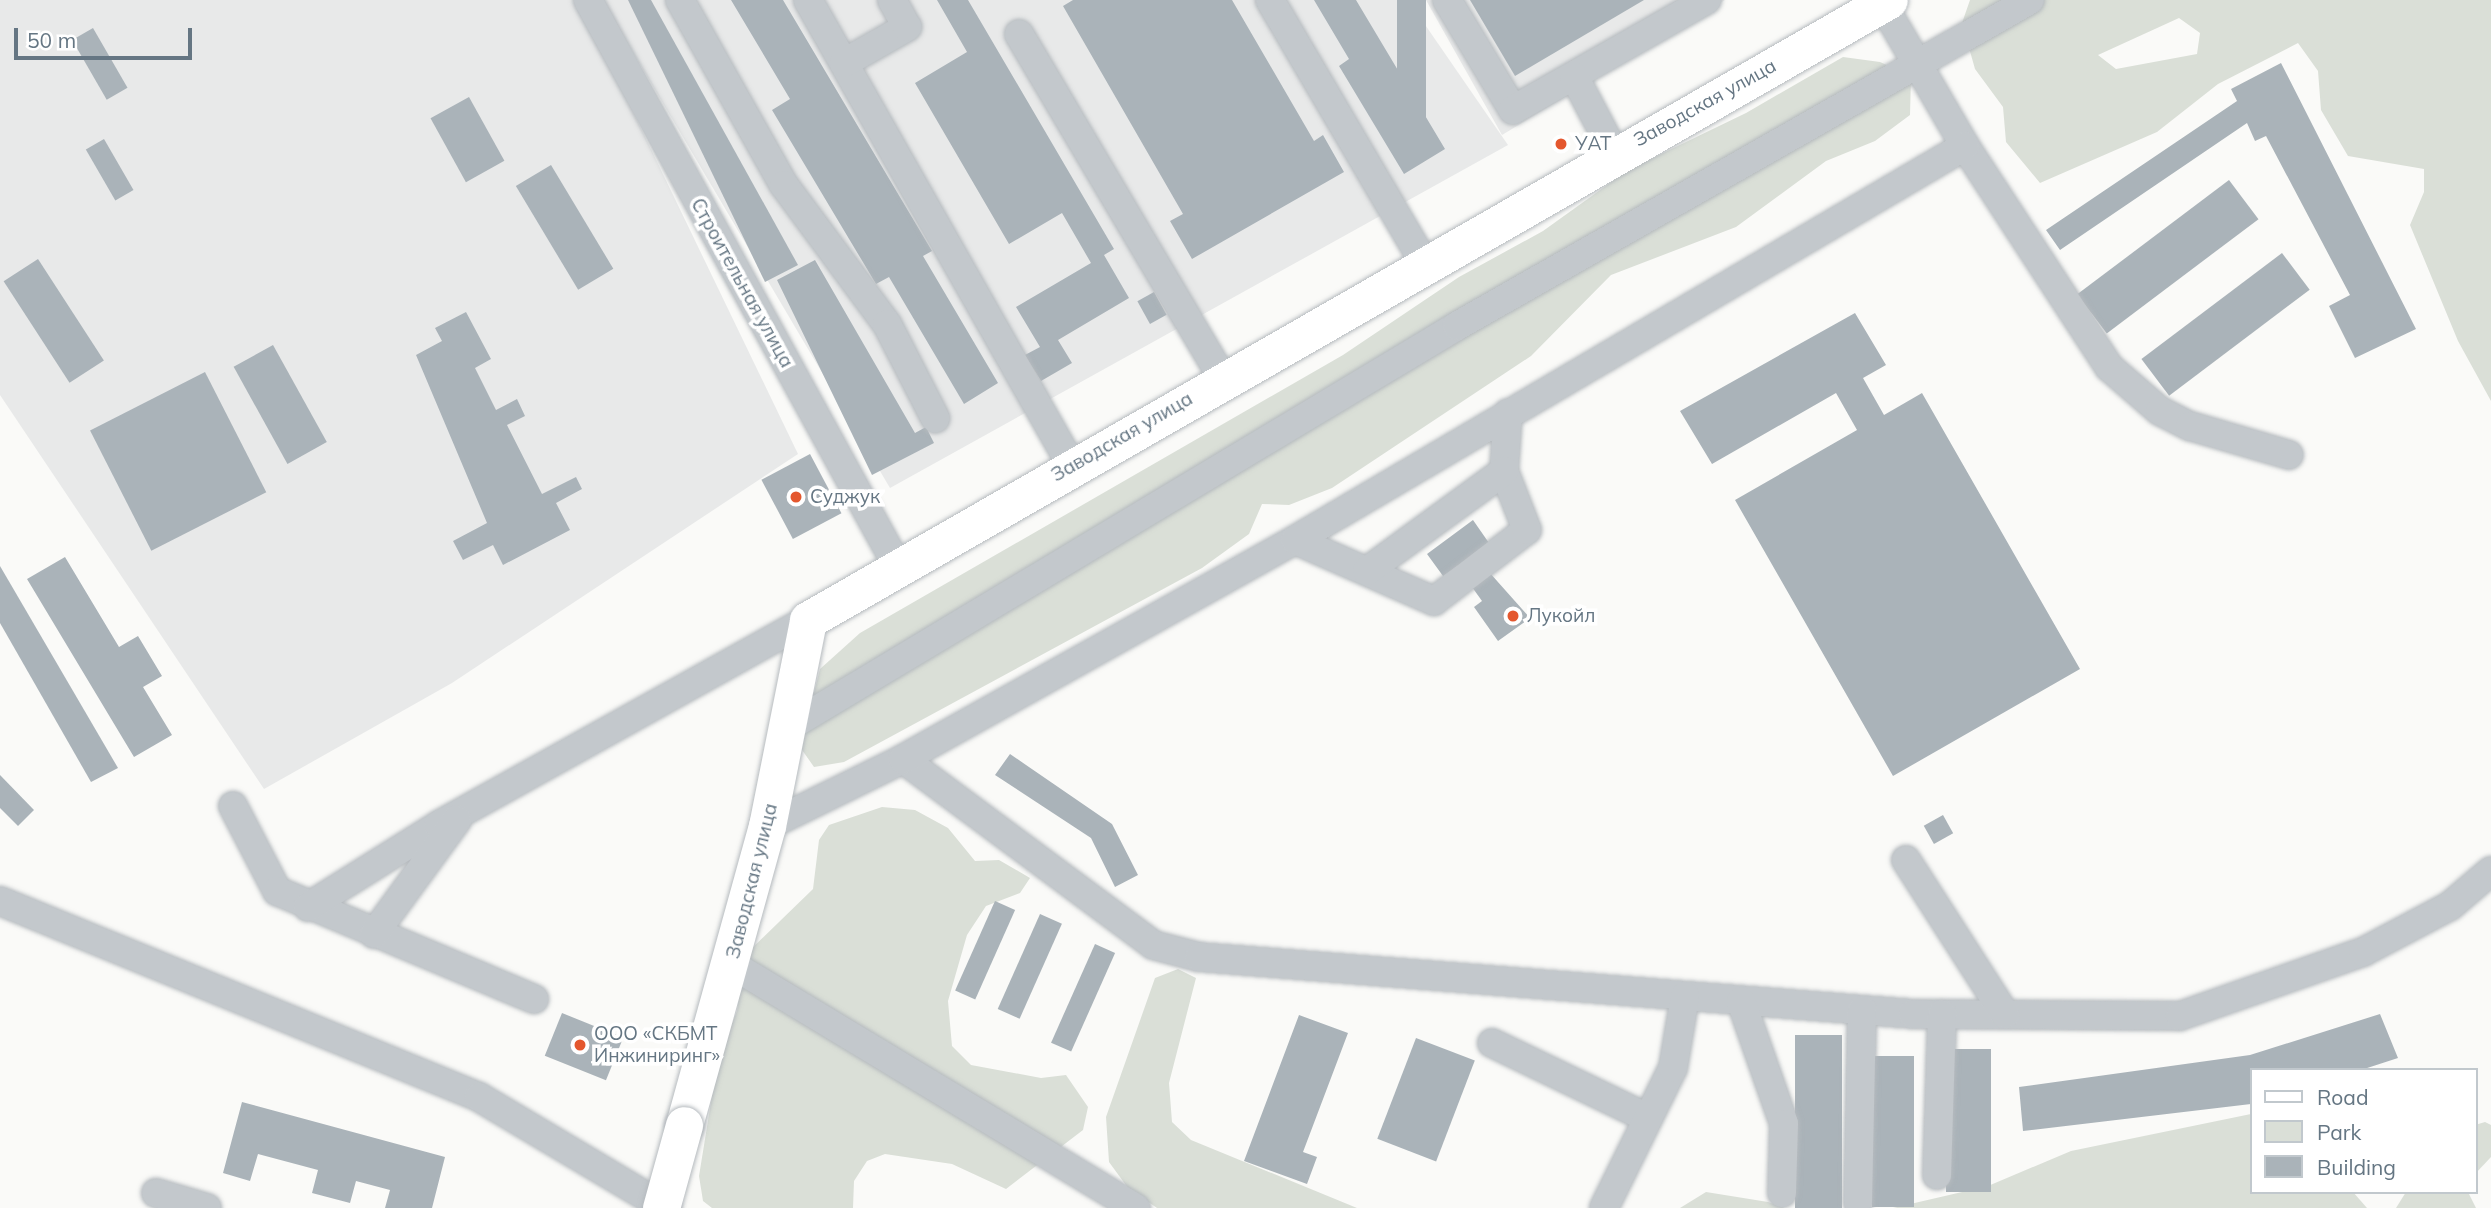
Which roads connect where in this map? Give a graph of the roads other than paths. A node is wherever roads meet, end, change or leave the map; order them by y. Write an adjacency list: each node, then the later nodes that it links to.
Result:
1 (588, 0): 24 (street, Строительная улица)
2 (680, 0): 19 (street)
3 (808, 0): 11 (street)
4 (892, 0): 11 (street)
5 (1270, 0): 16 (street)
6 (1447, 0): 13 (street)
7 (1707, 0): 13 (street)
8 (2030, 0): 12 (street)
9 (1884, 1): 12 (street); 15 (main road, Заводская улица)
10 (1019, 34): 17 (street)
11 (844, 63): 21 (street)
12 (1917, 64): 14 (street); 27 (street)
13 (1573, 76): 15 (street)
14 (1965, 146): 18 (street); 20 (street)
15 (1615, 154): 16 (main road, Заводская улица)
16 (1425, 264): 17 (main road, Заводская улица)
17 (1223, 379): 21 (main road, Заводская улица)
18 (1508, 413): 22 (street); 23 (street)
19 (935, 418)
20 (2289, 455)
21 (1072, 466): 24 (main road, Заводская улица)
22 (1504, 471): 25 (street); 25 (street)
23 (1295, 540): 25 (street); 28 (street)
24 (897, 565): 26 (main road, Заводская улица)
25 (1367, 571)
26 (808, 620): 27 (main road, Заводская улица); 30 (street)
27 (787, 728): 31 (main road, Заводская улица)
28 (903, 759): 31 (street); 38 (street)
29 (233, 806): 35 (street)
30 (462, 812): 35 (street); 36 (street)
31 (767, 826): 37 (main road, Заводская улица)
32 (1906, 860): 43 (street)
33 (2491, 871): 43 (street)
34 (0, 901): 51 (street)
35 (308, 907): 36 (street)
36 (374, 934): 39 (street)
37 (731, 964): 51 (main road, Заводская улица, bridge); 52 (street)
38 (1685, 996): 40 (street); 45 (street)
39 (534, 999)
40 (1741, 1001): 41 (street); 48 (street)
41 (1862, 1010): 42 (street); 49 (street)
42 (1942, 1014): 43 (street); 46 (street)
43 (2005, 1014)
44 (1492, 1043): 45 (street)
45 (1648, 1118): 53 (street)
46 (1937, 1175)
47 (156, 1193): 50 (street)
48 (1782, 1193)
49 (1858, 1202)
50 (207, 1208)
51 (664, 1208)
52 (1136, 1208)
53 (1604, 1208)

